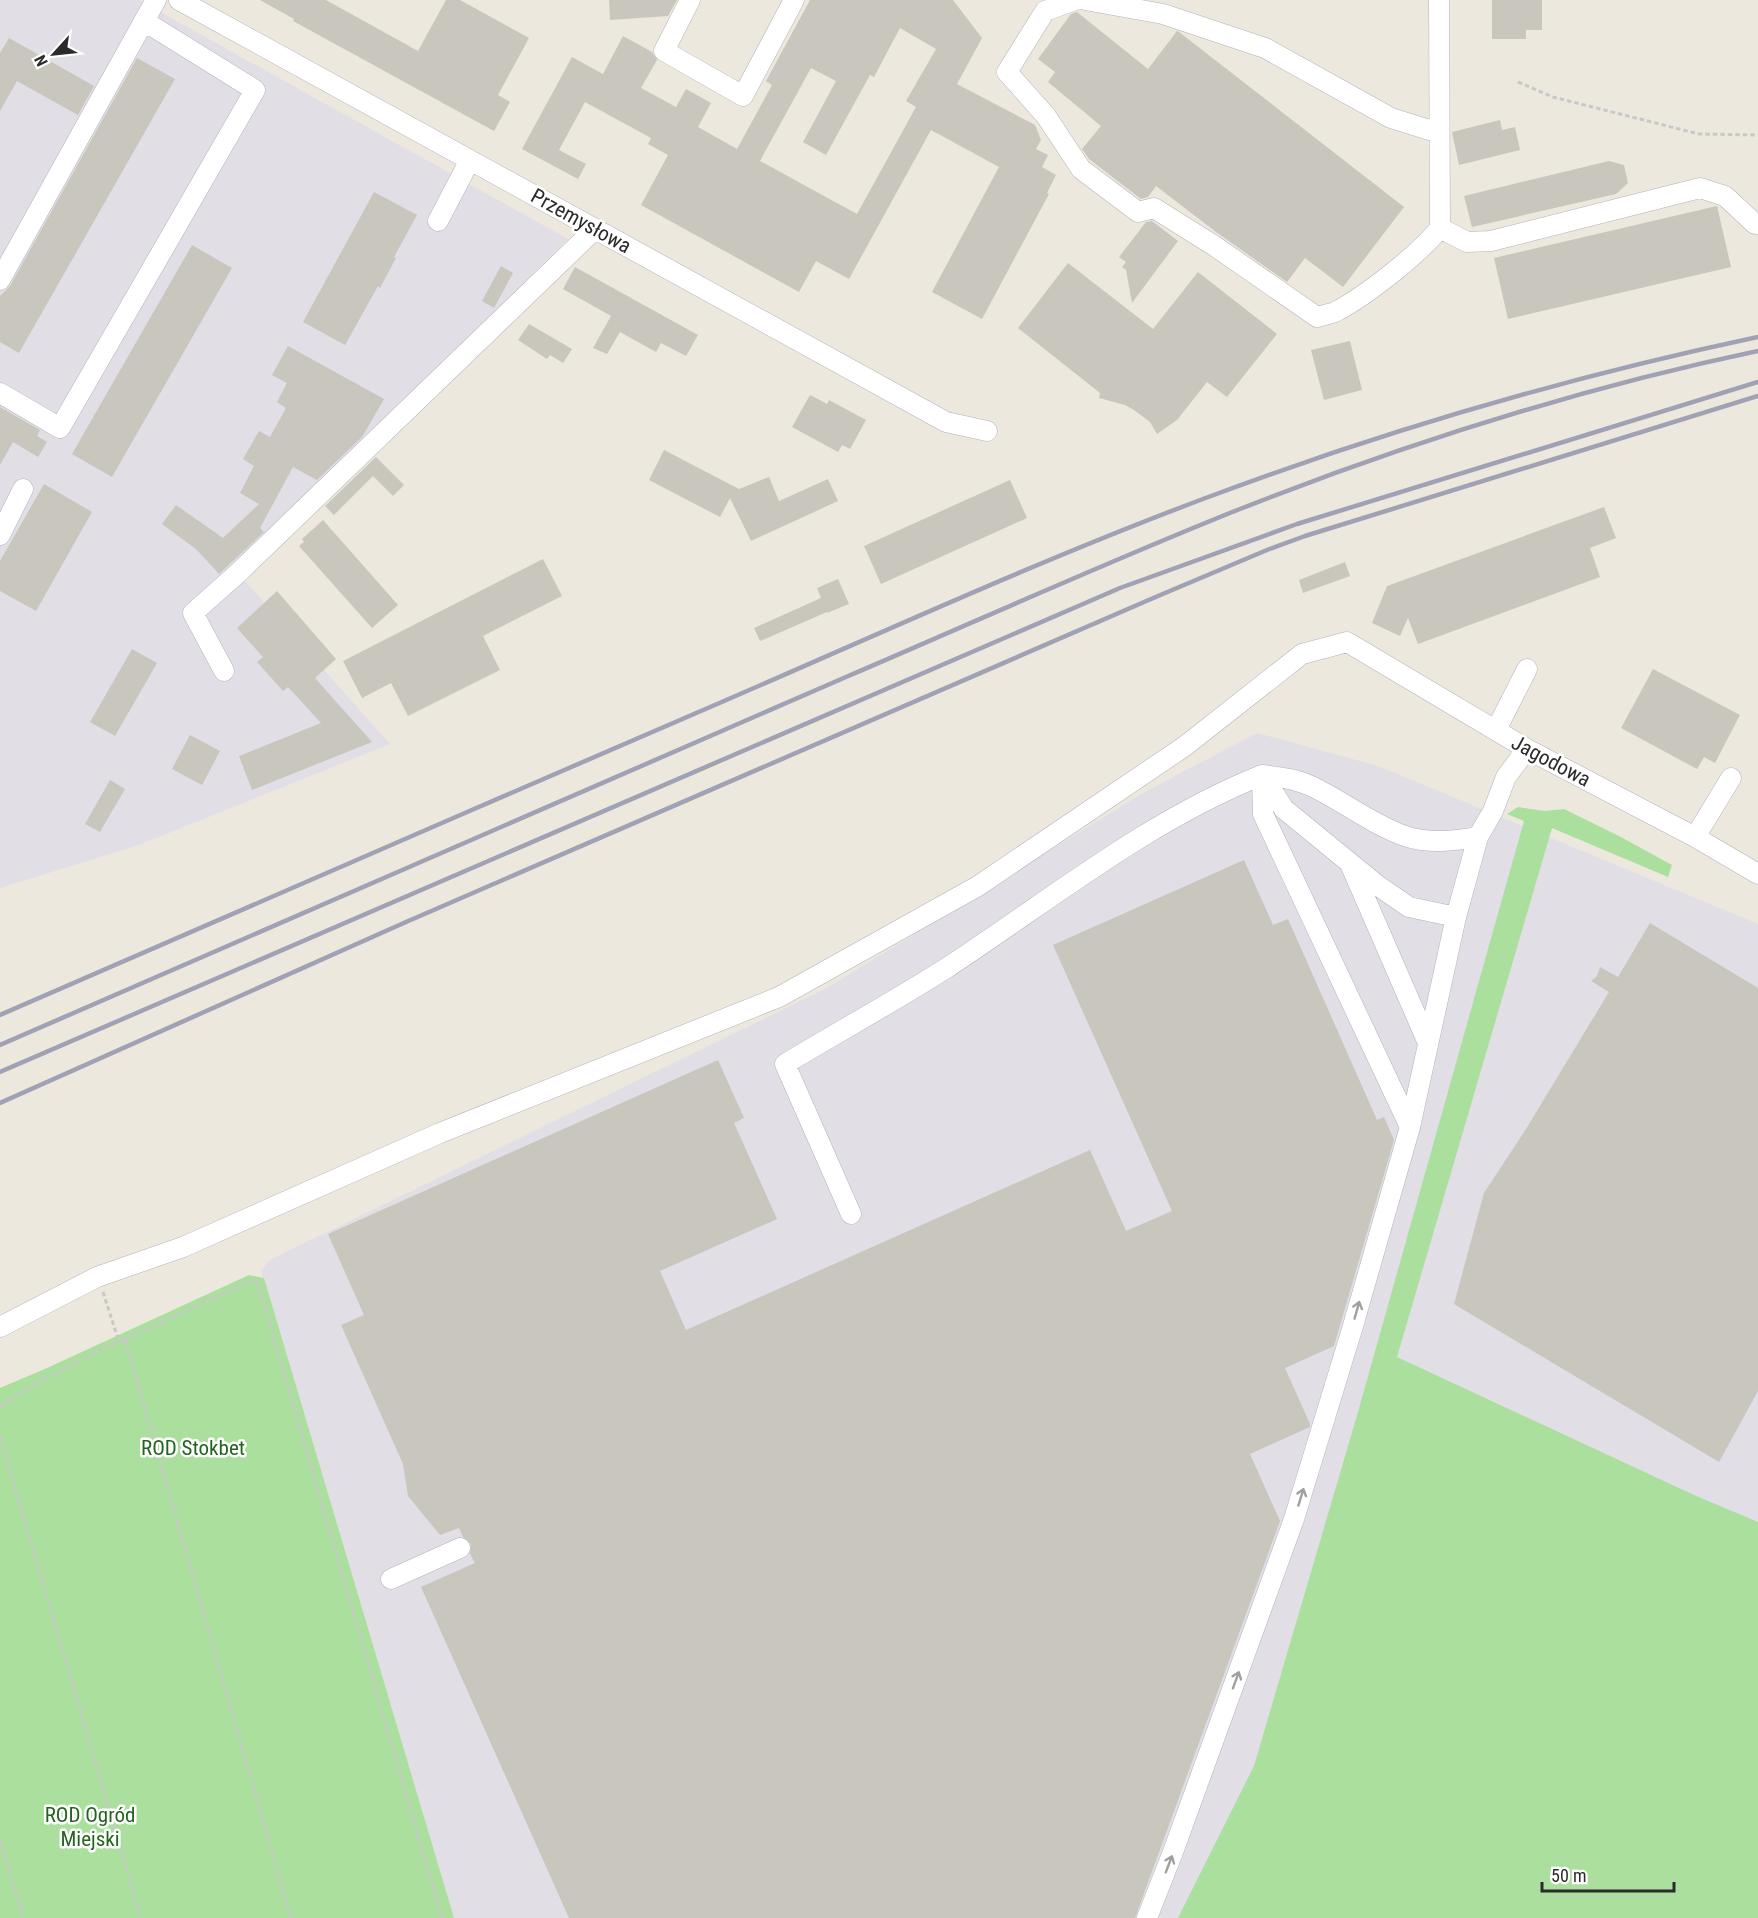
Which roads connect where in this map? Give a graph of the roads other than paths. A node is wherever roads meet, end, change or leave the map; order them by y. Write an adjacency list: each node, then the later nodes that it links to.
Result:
1 (156, 0): 8 (street)
2 (179, 0): 10 (street, Przemysłowa)
3 (690, 0): 4 (street)
4 (794, 0)
5 (1075, 0): 13 (street)
6 (1085, 0): 9 (street)
7 (1439, 0): 9 (street)
8 (144, 21): 15 (street); 16 (street)
9 (1438, 133): 13 (street)
10 (470, 160): 11 (street); 14 (street, Przemysłowa)
11 (438, 221)
12 (1758, 224): 13 (street)
13 (1440, 228)
14 (595, 229): 17 (street, Przemysłowa); 21 (street)
15 (0, 280)
16 (0, 393)
17 (987, 430)
18 (23, 489): 19 (street)
19 (0, 535)
20 (1527, 669): 22 (street)
21 (224, 671)
22 (1496, 730): 23 (street, Jagodowa); 34 (street, Jagodowa)
23 (1527, 749): 26 (street); 27 (street, Jagodowa)
24 (1262, 775): 26 (street); 28 (street); 32 (street); 33 (street)
25 (1731, 778): 27 (street)
26 (1478, 837): 30 (street)
27 (1695, 837): 29 (street, Jagodowa)
28 (1349, 861): 30 (street); 31 (street)
29 (1758, 874)
30 (1456, 917): 31 (street)
31 (1428, 1043): 32 (street)
32 (1410, 1127): 37 (street, one-way to 32)
33 (851, 1214)
34 (0, 1327)
35 (460, 1548): 36 (street)
36 (392, 1579)
37 (1147, 1918)

